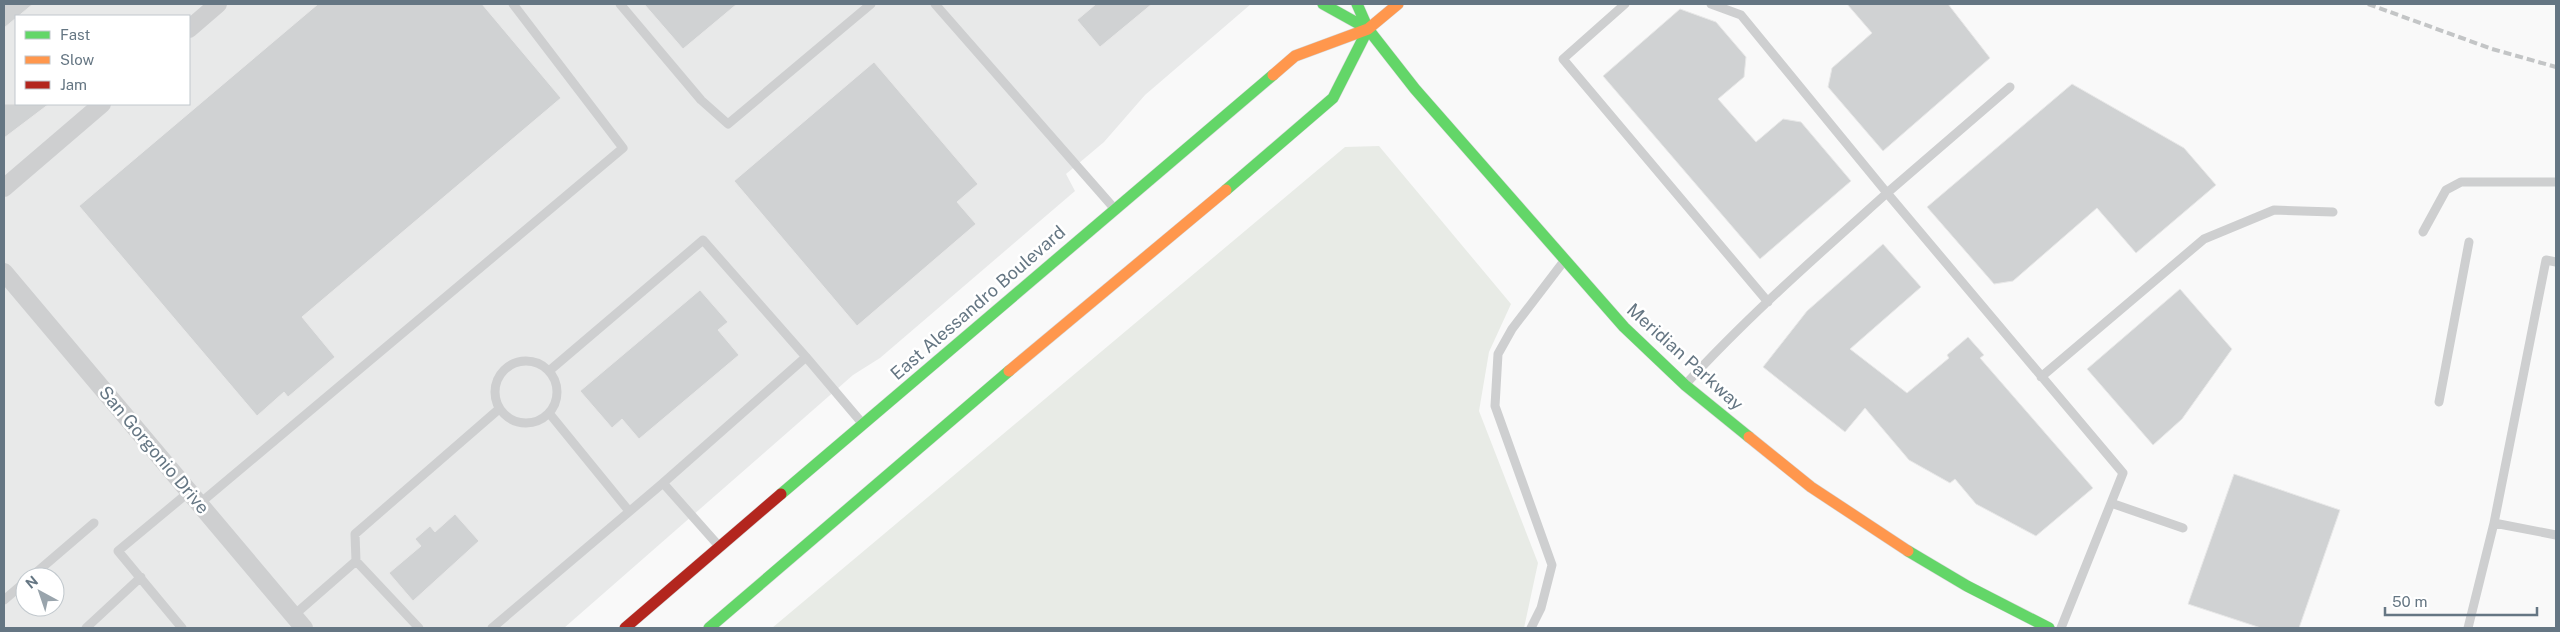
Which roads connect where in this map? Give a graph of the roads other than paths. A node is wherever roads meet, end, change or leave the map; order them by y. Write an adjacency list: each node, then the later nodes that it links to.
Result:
1 (218, 4): 11 (street)
2 (513, 4): 35 (lane)
3 (620, 4): 4 (lane)
4 (871, 4)
5 (935, 4): 18 (lane)
6 (1323, 4): 12 (main road)
7 (1357, 4): 12 (main road)
8 (1398, 4): 12 (main road, East Alessandro Boulevard)
9 (1625, 4): 25 (lane)
10 (1711, 4): 17 (lane)
11 (190, 28)
12 (1368, 29): 18 (main road, East Alessandro Boulevard); 22 (main road, Meridian Parkway); 54 (main road, East Alessandro Boulevard)
13 (2010, 87): 17 (lane)
14 (101, 105): 16 (street)
15 (2556, 182): 20 (lane)
16 (4, 188)
17 (1887, 193): 25 (lane); 28 (lane)
18 (1115, 209): 33 (main road, East Alessandro Boulevard)
19 (2333, 212): 28 (lane)
20 (2423, 232)
21 (2470, 242): 30 (lane)
22 (1565, 260): 29 (main road, Meridian Parkway); 55 (lane)
23 (2556, 262): 38 (lane)
24 (4, 272): 35 (street, San Gorgonio Drive)
25 (1768, 302): 29 (lane)
26 (806, 357): 27 (lane); 33 (lane); 34 (lane)
27 (549, 371): 31 (lane); 32 (lane)
28 (2041, 377): 36 (lane)
29 (1685, 385): 56 (main road, Meridian Parkway)
30 (2439, 402)
31 (499, 409): 32 (lane); 43 (lane)
32 (549, 413): 37 (lane)
33 (863, 424): 42 (main road, East Alessandro Boulevard)
34 (663, 483): 37 (lane); 42 (lane)
35 (194, 498): 45 (lane); 48 (street, San Gorgonio Drive)
36 (2111, 503): 40 (lane); 57 (lane)
37 (630, 511): 52 (lane)
38 (2494, 523): 41 (lane); 58 (lane)
39 (94, 524): 44 (lane)
40 (2184, 528)
41 (2556, 535)
42 (720, 547): 53 (main road, East Alessandro Boulevard)
43 (356, 561): 48 (lane); 51 (lane)
44 (43, 567)
45 (141, 577): 49 (lane); 50 (lane)
46 (15, 591): 47 (lane)
47 (4, 600)
48 (299, 622)
49 (86, 628)
50 (182, 628)
51 (419, 628)
52 (492, 628)
53 (625, 628)
54 (709, 628)
55 (1531, 628)
56 (2049, 628)
57 (2061, 628)
58 (2468, 628)

